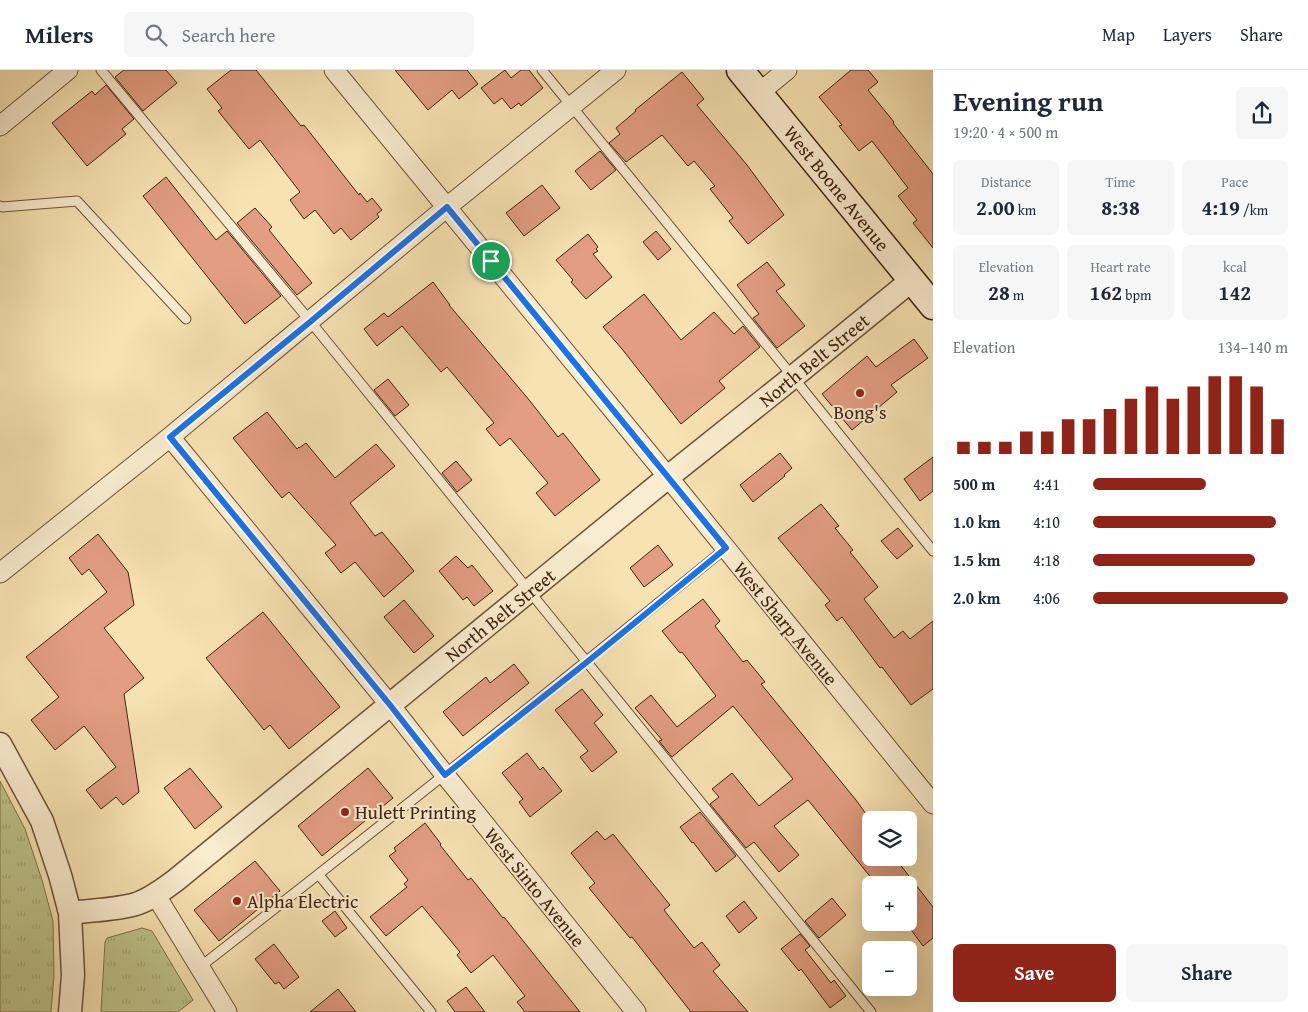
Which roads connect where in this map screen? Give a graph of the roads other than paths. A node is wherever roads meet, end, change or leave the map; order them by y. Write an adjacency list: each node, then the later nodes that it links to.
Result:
1 (68, 70): 10 (street)
2 (101, 70): 16 (lane)
3 (334, 70): 12 (street, West Sharp Avenue)
4 (542, 70): 9 (lane)
5 (616, 70): 9 (street)
6 (740, 70): 8 (main road, West Boone Avenue)
7 (787, 70): 8 (street)
8 (759, 93): 13 (main road, West Boone Avenue)
9 (571, 106): 12 (street); 17 (lane)
10 (0, 126)
11 (0, 206): 15 (lane)
12 (447, 207): 16 (street); 19 (street, West Sharp Avenue)
13 (912, 280): 14 (main road, West Boone Avenue); 17 (street, North Belt Street)
14 (933, 306)
15 (186, 319)
16 (310, 322): 18 (street); 23 (lane)
17 (793, 377): 19 (street, North Belt Street); 21 (lane)
18 (170, 437): 22 (street); 25 (street, West Sinto Avenue)
19 (668, 477): 20 (street, West Sharp Avenue); 23 (street, North Belt Street)
20 (726, 548): 24 (lane); 28 (street, West Sharp Avenue)
21 (933, 551)
22 (0, 572)
23 (529, 591): 24 (lane); 25 (street, North Belt Street)
24 (587, 662): 27 (lane); 37 (lane)
25 (390, 705): 27 (street, West Sinto Avenue); 30 (street, North Belt Street)
26 (0, 744): 31 (street)
27 (445, 775): 29 (lane); 36 (street, West Sinto Avenue)
28 (933, 804)
29 (319, 874): 32 (lane); 35 (lane)
30 (155, 894): 31 (street, North Belt Street); 32 (street)
31 (70, 913): 33 (street)
32 (200, 967): 34 (street)
33 (70, 1012)
34 (227, 1012)
35 (431, 1012)
36 (636, 1012)
37 (871, 1012)

